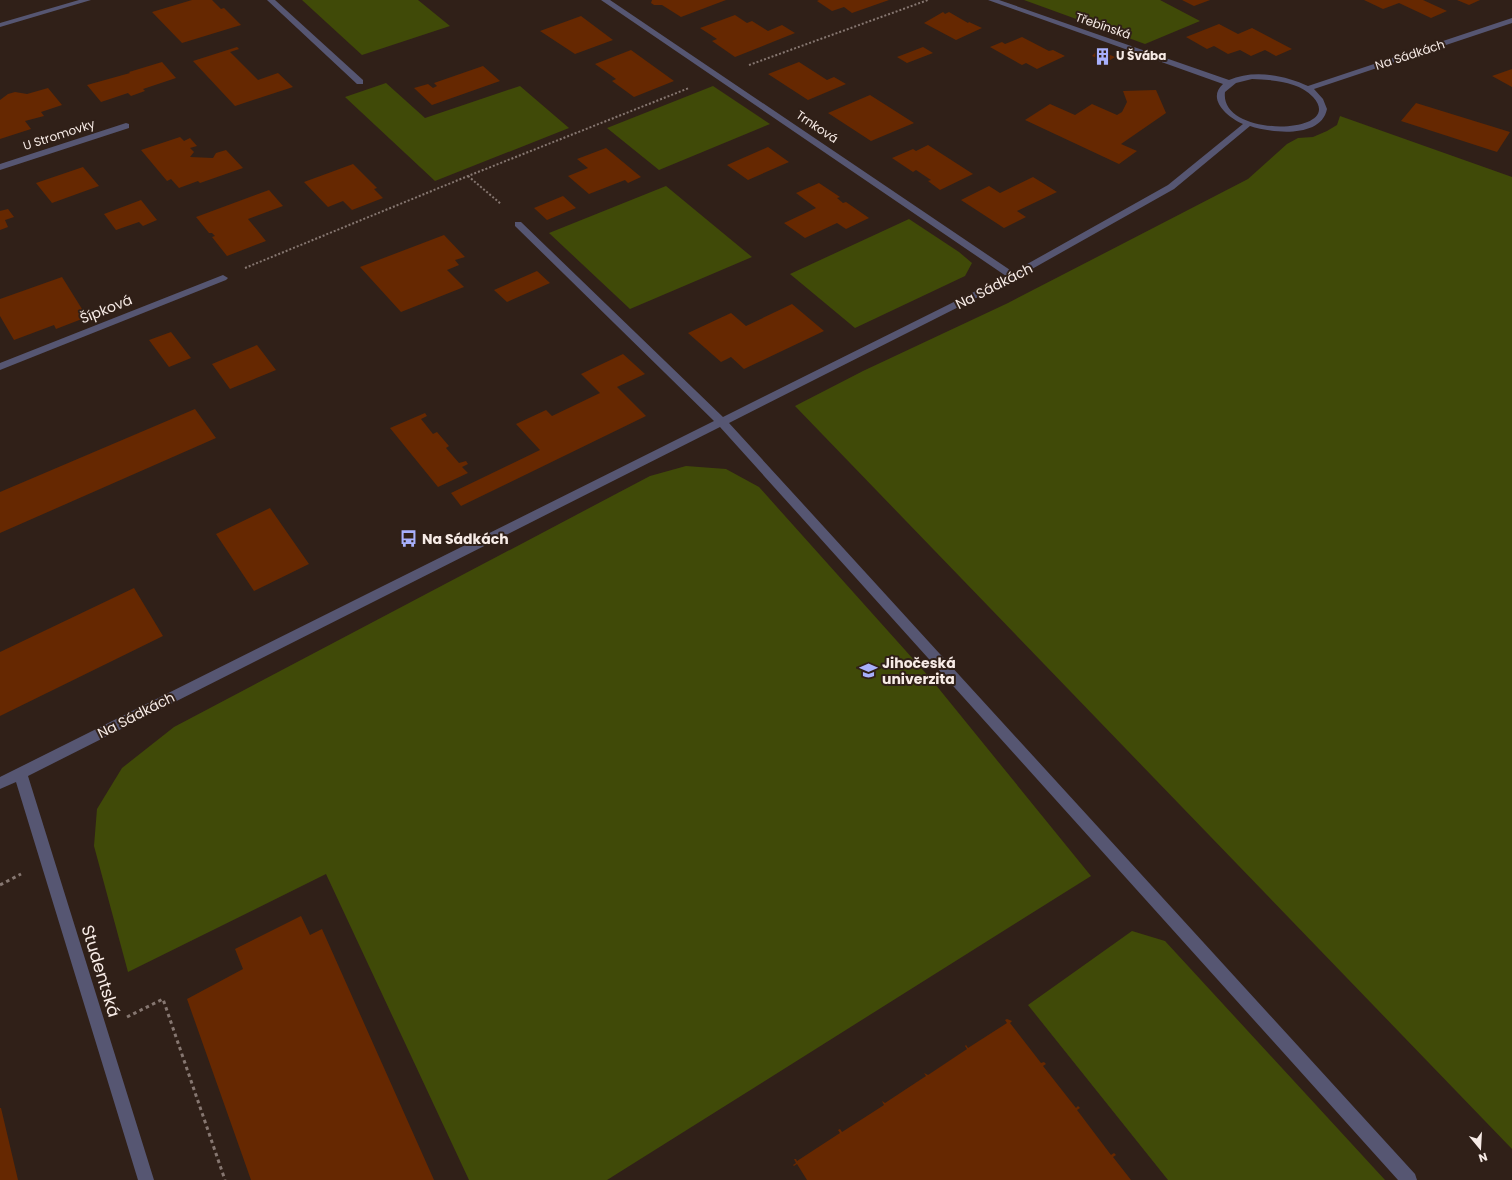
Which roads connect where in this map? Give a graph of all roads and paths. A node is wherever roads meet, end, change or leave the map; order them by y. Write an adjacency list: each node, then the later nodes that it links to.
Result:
1 (87, 0): 6 (street)
2 (271, 0): 10 (street)
3 (605, 0): 20 (street, Trnková)
4 (928, 0): 9 (path)
5 (992, 0): 11 (street, Třebínská)
6 (74, 2): 8 (street)
7 (1512, 20): 13 (street, Na Sádkách)
8 (0, 24)
9 (744, 67)
10 (360, 82)
11 (1229, 83): 13 (street); 14 (street)
12 (692, 87): 17 (path)
13 (1307, 89): 14 (street)
14 (1249, 123): 20 (street, Na Sádkách)
15 (126, 126): 16 (street, U Stromovky)
16 (0, 167)
17 (468, 176): 18 (path); 21 (path)
18 (503, 206)
19 (518, 224): 23 (street)
20 (1014, 276): 23 (street, Na Sádkách)
21 (223, 278): 22 (street, Šípková)
22 (0, 367)
23 (722, 422): 24 (street, Na Sádkách); 29 (street)
24 (20, 773): 25 (street, Na Sádkách); 26 (street, Studentská)
25 (0, 783)
26 (99, 1030): 27 (street, Studentská); 28 (path)
27 (146, 1180)
28 (225, 1180)
29 (1409, 1180)

